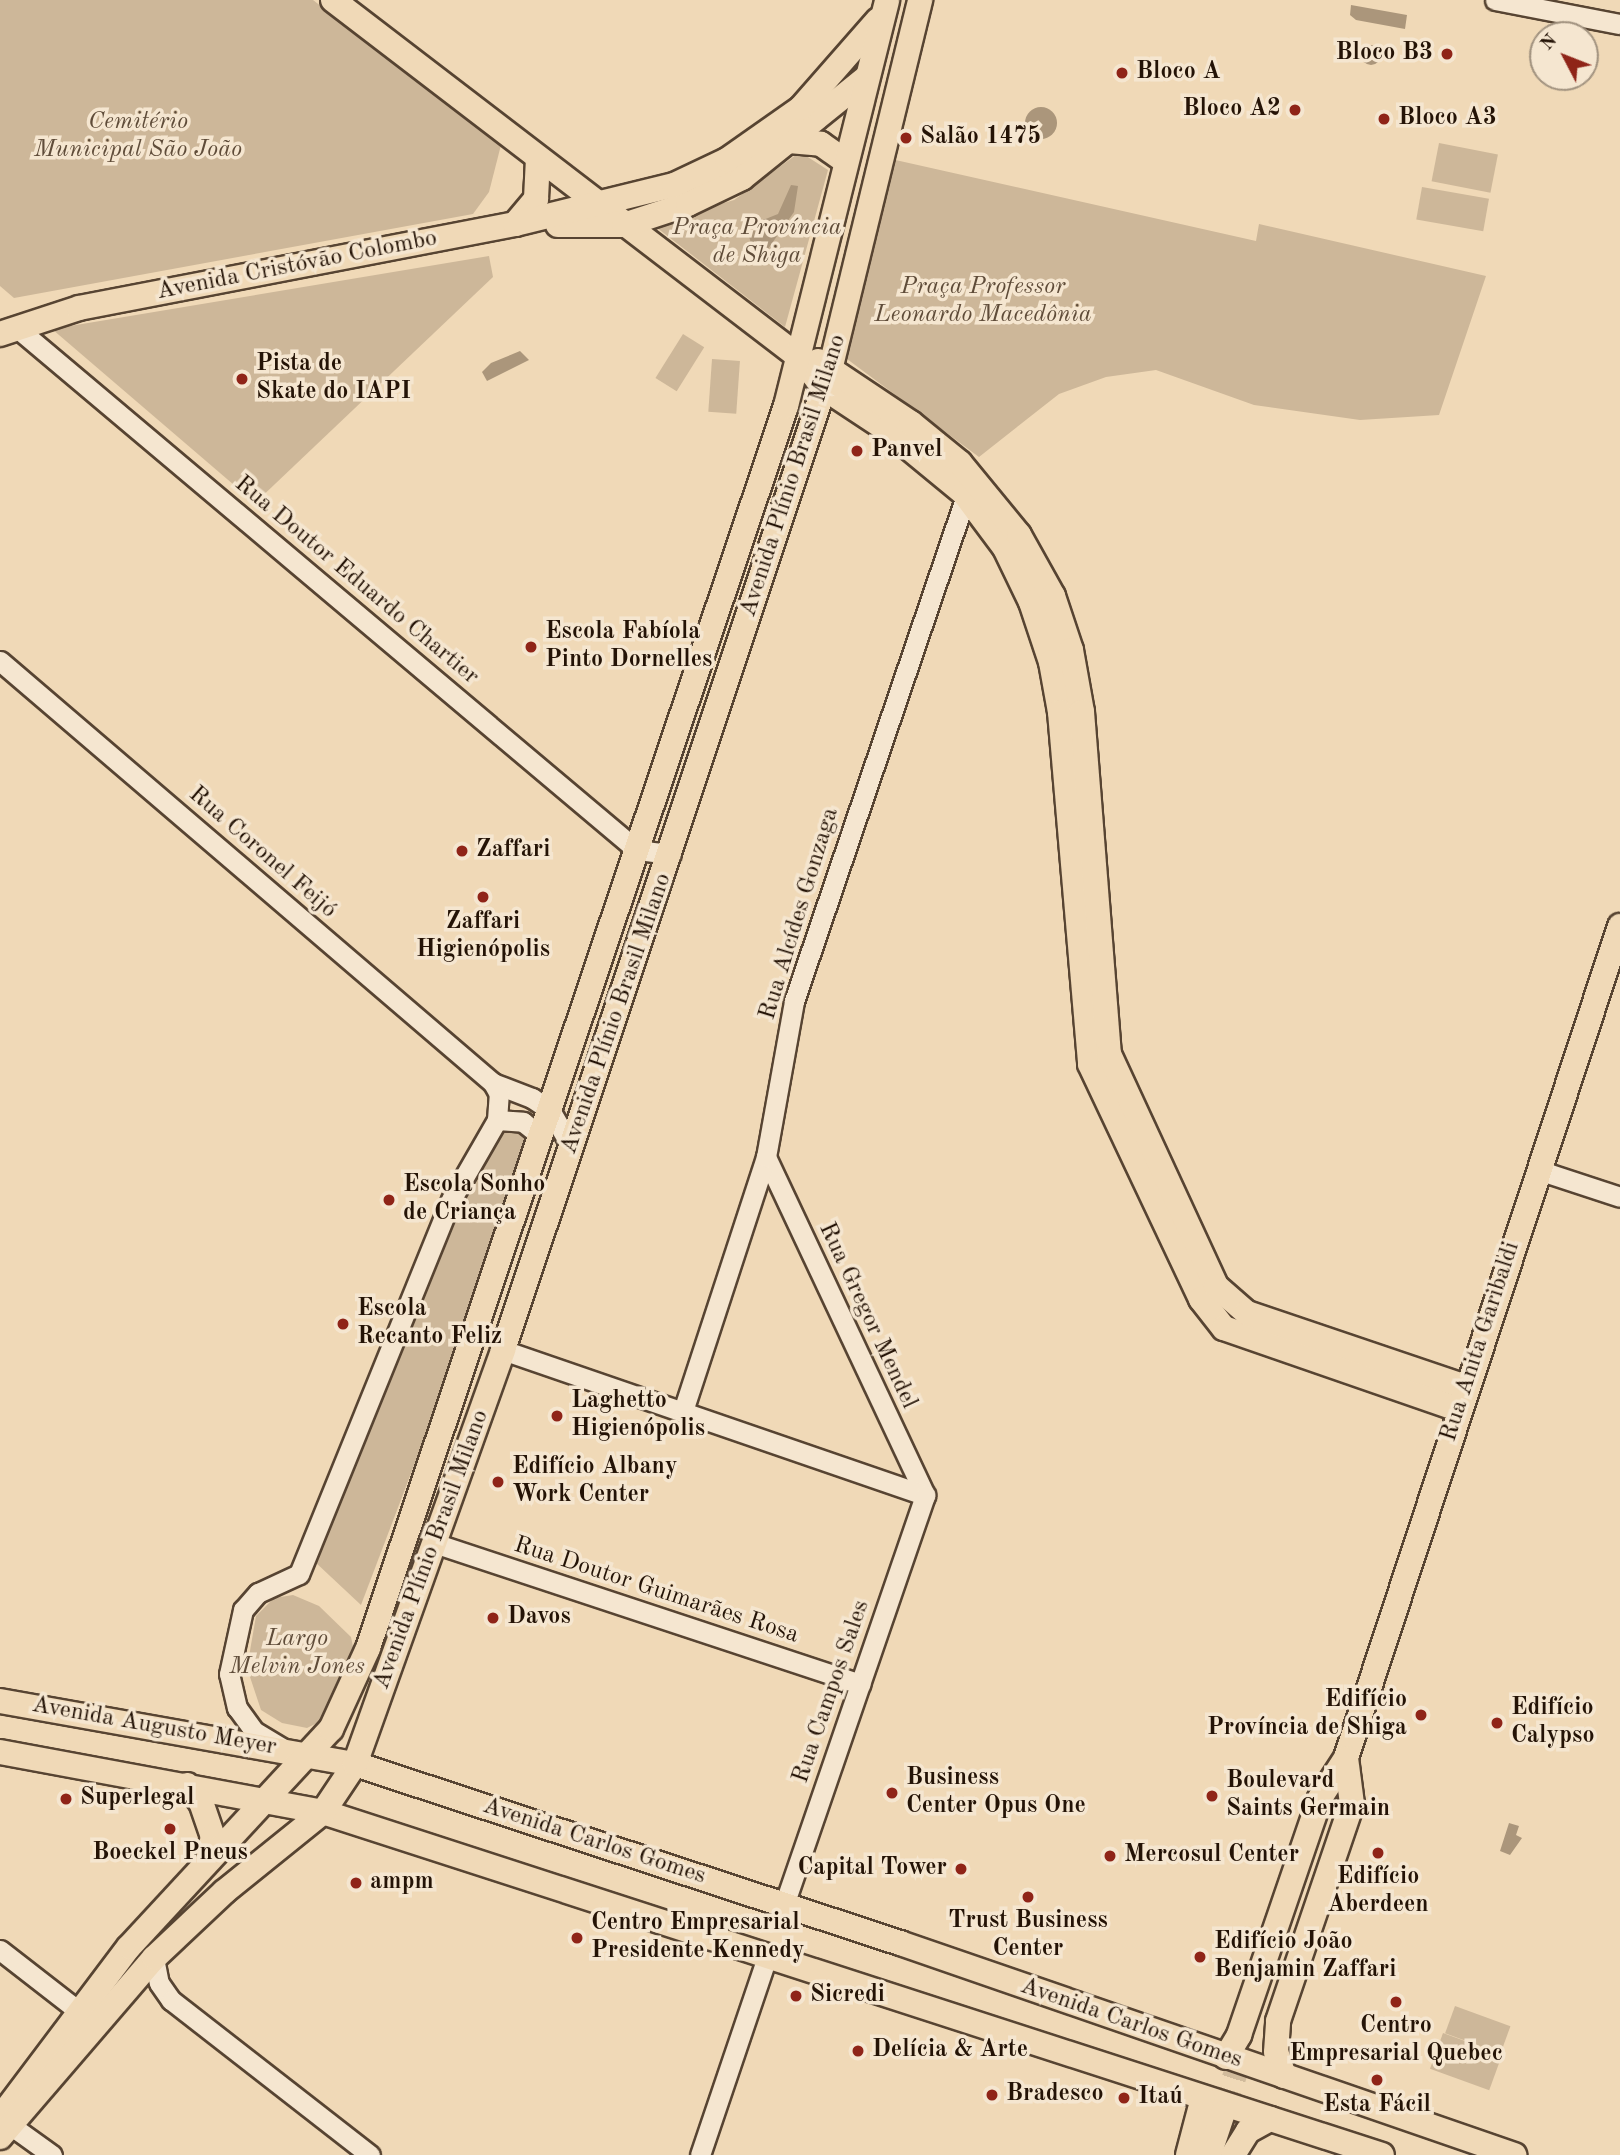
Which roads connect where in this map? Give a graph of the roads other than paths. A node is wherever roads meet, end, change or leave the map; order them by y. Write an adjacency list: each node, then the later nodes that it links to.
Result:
1 (333, 0): 9 (main road)
2 (920, 0): 6 (main road, Avenida Plínio Brasil Milano)
3 (1495, 0): 5 (street)
4 (884, 8): 7 (main road, Avenida Plínio Brasil Milano); 11 (main road, Avenida Cristóvão Colombo)
5 (1620, 24)
6 (907, 41): 7 (main road, Avenida Cristóvão Colombo); 16 (main road, Avenida Plínio Brasil Milano)
7 (867, 77): 8 (main road, Avenida Cristóvão Colombo); 10 (main road, Avenida Plínio Brasil Milano)
8 (789, 141): 10 (main road); 13 (main road, Avenida Cristóvão Colombo)
9 (538, 158): 11 (main road); 12 (main road)
10 (844, 160): 15 (main road, Avenida Plínio Brasil Milano)
11 (599, 205): 12 (main road, Avenida Cristóvão Colombo); 13 (main road)
12 (515, 224): 13 (main road, Avenida Cristóvão Colombo); 14 (main road, Avenida Cristóvão Colombo)
13 (624, 225): 15 (main road)
14 (6, 326): 19 (street, Rua Doutor Eduardo Chartier)
15 (799, 357): 16 (main road); 19 (main road, Avenida Plínio Brasil Milano)
16 (827, 379): 17 (main road); 20 (main road, Avenida Plínio Brasil Milano)
17 (969, 485): 27 (street, Rua Alcídes Gonzaga); 31 (main road)
18 (0, 661): 22 (street, Rua Coronel Feijó)
19 (637, 850): 20 (street); 23 (main road, Avenida Plínio Brasil Milano)
20 (671, 854): 26 (main road, Avenida Plínio Brasil Milano)
21 (1620, 926): 28 (main road, Rua Anita Garibaldi)
22 (493, 1083): 23 (street, Rua Coronel Feijó); 24 (street)
23 (550, 1110): 25 (main road, Avenida Plínio Brasil Milano); 26 (street)
24 (497, 1120): 25 (street); 38 (street)
25 (541, 1136): 38 (main road, Avenida Plínio Brasil Milano)
26 (572, 1148): 30 (main road, Avenida Plínio Brasil Milano)
27 (766, 1157): 32 (street, Rua Alcídes Gonzaga); 33 (street, Rua Gregor Mendel)
28 (1538, 1170): 29 (street); 31 (main road, Rua Anita Garibaldi)
29 (1620, 1197)
30 (503, 1350): 32 (street); 34 (main road, Avenida Plínio Brasil Milano)
31 (1462, 1398): 39 (main road, Rua Anita Garibaldi)
32 (682, 1411): 33 (street)
33 (925, 1495): 35 (street, Rua Campos Sales)
34 (437, 1544): 35 (street, Rua Doutor Guimarães Rosa); 40 (main road, Avenida Plínio Brasil Milano)
35 (860, 1684): 45 (street, Rua Campos Sales)
36 (0, 1701): 38 (main road, Avenida Augusto Meyer)
37 (0, 1752): 41 (main road, Avenida Augusto Meyer)
38 (296, 1752): 40 (main road, Avenida Carlos Gomes); 42 (main road, Avenida Plínio Brasil Milano)
39 (1346, 1758): 50 (main road); 51 (main road, Rua Anita Garibaldi)
40 (355, 1764): 43 (main road, Avenida Plínio Brasil Milano); 45 (main road, Avenida Carlos Gomes)
41 (187, 1785): 42 (main road, Avenida Augusto Meyer); 44 (main road)
42 (266, 1801): 43 (main road, Avenida Carlos Gomes); 44 (main road, Avenida Plínio Brasil Milano)
43 (323, 1812): 47 (main road, Avenida Carlos Gomes); 48 (main road, Avenida Plínio Brasil Milano)
44 (208, 1859): 49 (main road, Avenida Plínio Brasil Milano)
45 (784, 1905): 50 (main road, Avenida Carlos Gomes)
46 (0, 1950): 49 (street)
47 (767, 1957): 52 (main road, Avenida Carlos Gomes); 58 (street)
48 (154, 1958): 55 (main road, Avenida Plínio Brasil Milano); 57 (street)
49 (80, 2012): 55 (main road, Avenida Plínio Brasil Milano)
50 (1235, 2053): 51 (main road, Avenida Carlos Gomes)
51 (1284, 2076): 63 (main road, Avenida Carlos Gomes)
52 (1203, 2098): 54 (main road, Avenida Carlos Gomes); 59 (main road)
53 (1223, 2113): 60 (main road)
54 (1269, 2119): 61 (main road); 62 (main road, Avenida Carlos Gomes)
55 (4, 2127): 56 (street)
56 (52, 2155)
57 (370, 2155)
58 (700, 2155)
59 (1188, 2155)
60 (1209, 2155)
61 (1233, 2155)
62 (1382, 2155)
63 (1514, 2155)

